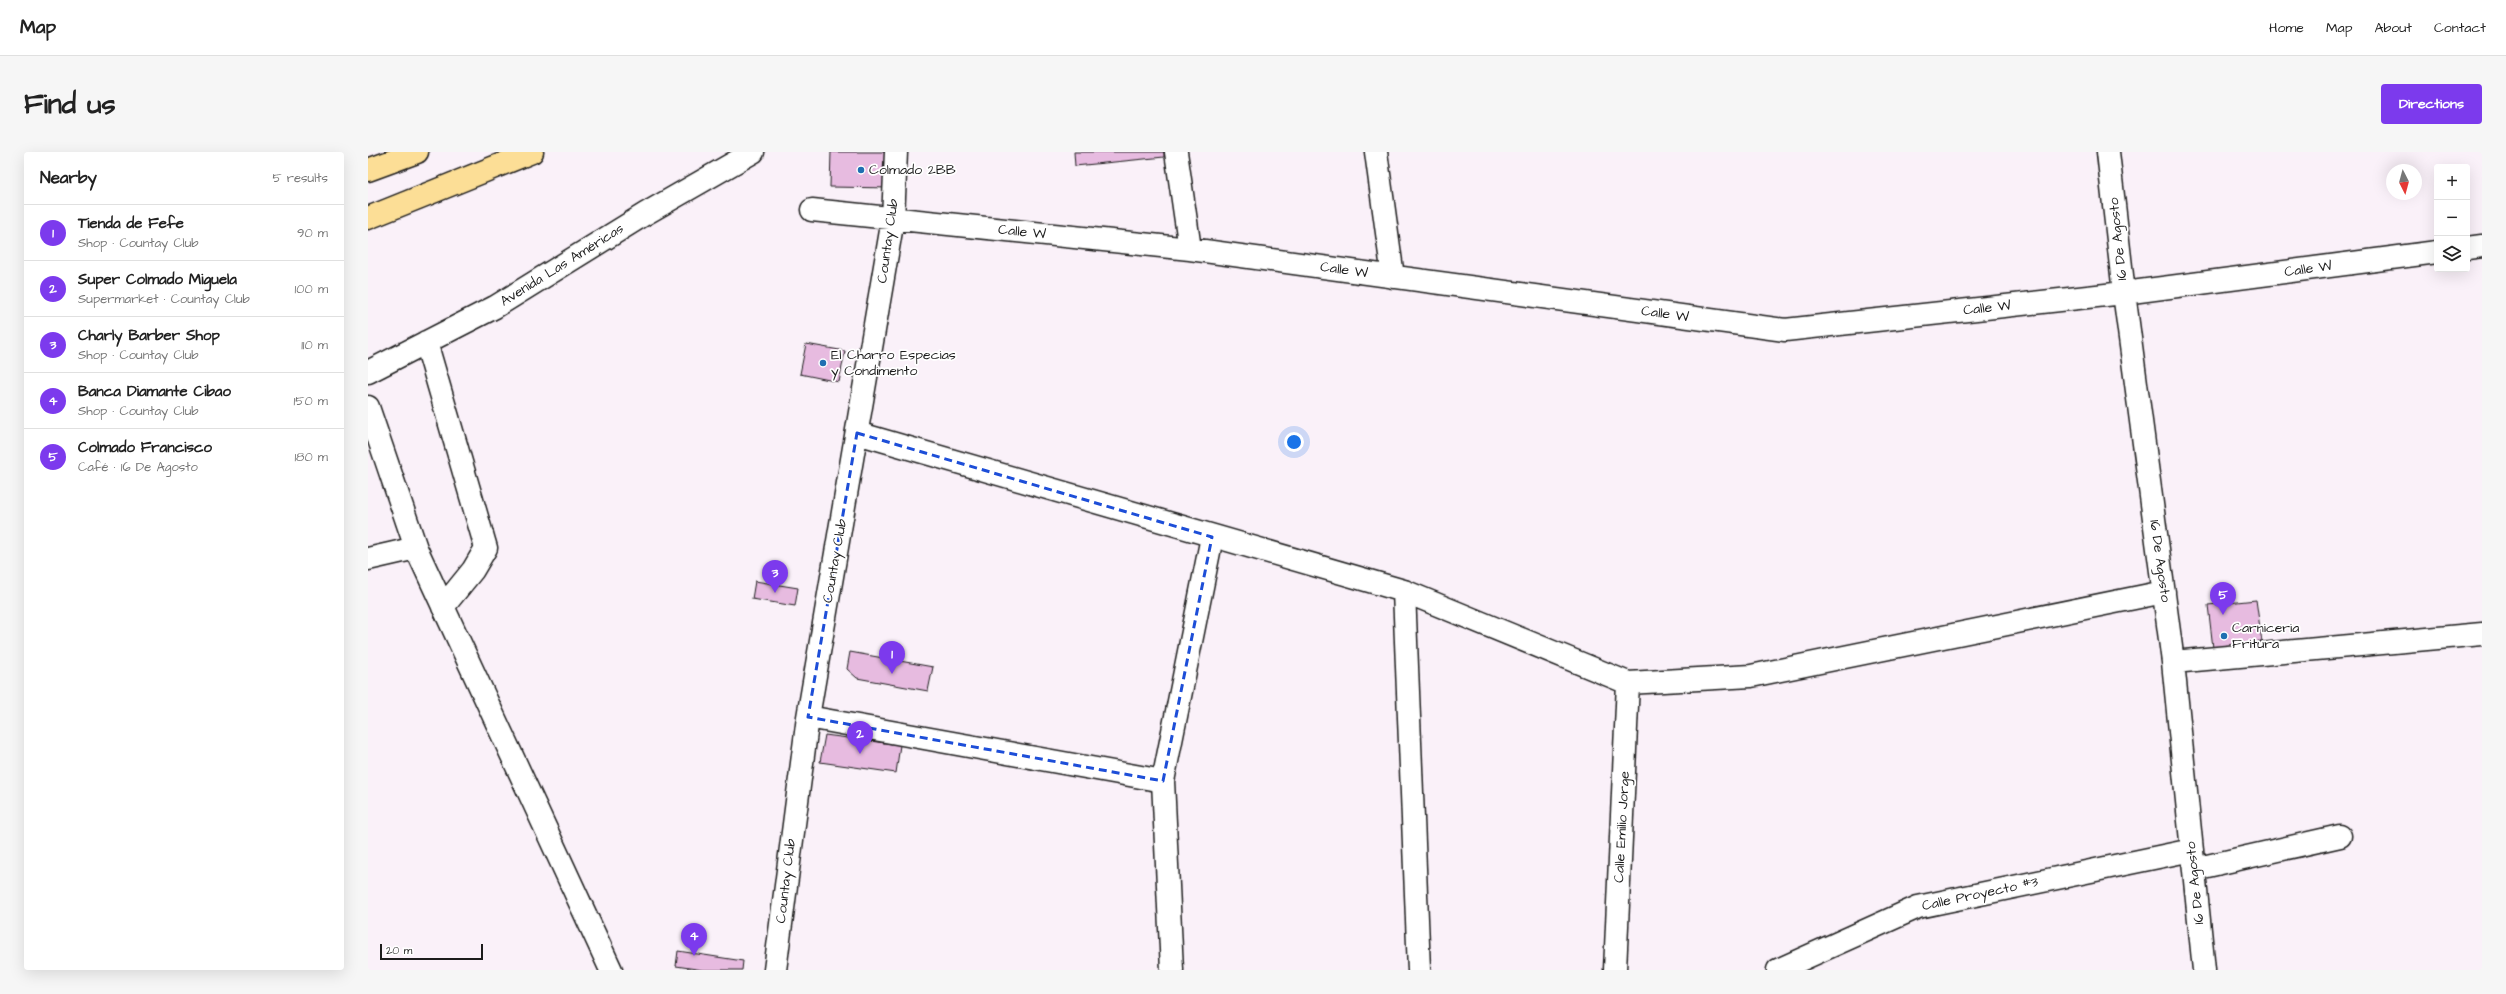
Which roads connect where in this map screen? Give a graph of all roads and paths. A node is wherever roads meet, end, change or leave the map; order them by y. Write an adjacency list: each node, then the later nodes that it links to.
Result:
1 (417, 152): 8 (highway)
2 (532, 152): 10 (highway)
3 (753, 152): 18 (street, Avenida Las Américas)
4 (896, 152): 11 (street, Countay Club)
5 (1176, 152): 14 (street)
6 (1376, 152): 16 (street)
7 (2108, 152): 17 (street, 16 De Agosto)
8 (368, 170)
9 (812, 210): 11 (street, Calle W)
10 (368, 218)
11 (893, 219): 14 (street, Calle W); 21 (street, Countay Club)
12 (2482, 246): 13 (street)
13 (2470, 248)
14 (1190, 249): 16 (street, Calle W)
15 (2434, 252): 17 (street, Calle W)
16 (1392, 277): 17 (street, Calle W)
17 (2124, 293): 26 (street, 16 De Agosto)
18 (426, 342): 19 (street, Avenida Las Américas); 27 (street)
19 (368, 372)
20 (368, 407): 23 (street)
21 (857, 433): 22 (street); 31 (street, Countay Club)
22 (1212, 537): 25 (street); 32 (street)
23 (416, 548): 24 (street); 27 (street)
24 (368, 560)
25 (1404, 591): 30 (street); 38 (street)
26 (2164, 592): 29 (street, 16 De Agosto); 30 (street)
27 (443, 607): 35 (street)
28 (2482, 634): 29 (street)
29 (2173, 662): 34 (street, 16 De Agosto)
30 (1628, 683): 39 (street, Calle Emilio Jorge)
31 (808, 717): 32 (street); 36 (street, Countay Club)
32 (1163, 781): 37 (street)
33 (2340, 836): 34 (street, Calle Proyecto #3)
34 (2193, 860): 40 (street, Calle Proyecto #3); 41 (street, 16 De Agosto)
35 (611, 970)
36 (775, 970)
37 (1172, 970)
38 (1419, 970)
39 (1615, 970)
40 (1778, 970)
41 (2204, 970)

